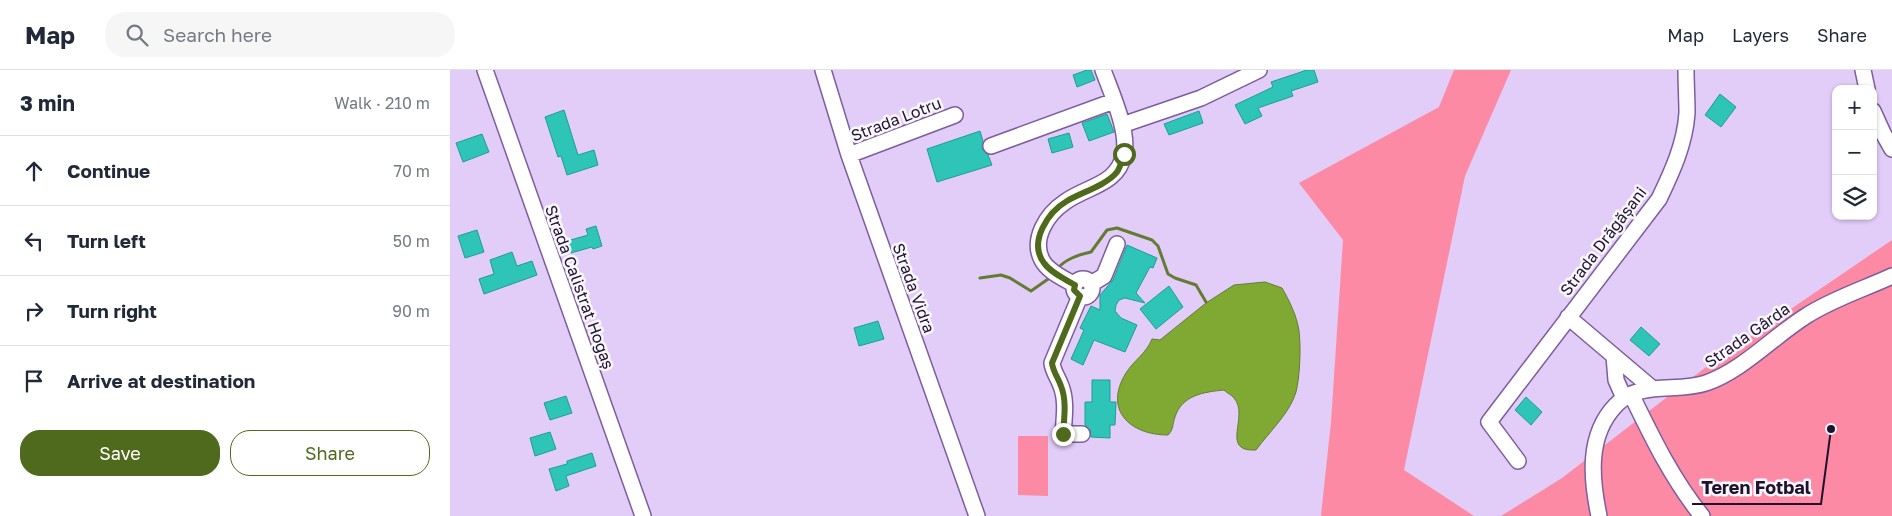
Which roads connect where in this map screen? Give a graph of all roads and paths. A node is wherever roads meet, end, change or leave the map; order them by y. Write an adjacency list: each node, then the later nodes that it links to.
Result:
1 (485, 70): 24 (street, Strada Calistrat Hogaș)
2 (823, 70): 14 (street, Strada Vidra)
3 (1103, 70): 8 (street)
4 (1259, 70): 11 (street)
5 (1686, 70): 18 (street, Strada Drăgășani)
6 (1863, 70): 7 (street)
7 (1866, 85)
8 (1114, 102): 11 (street); 12 (street)
9 (955, 115): 14 (street, Strada Lotru)
10 (1877, 120): 13 (street)
11 (1122, 125): 17 (street)
12 (991, 146)
13 (1892, 149)
14 (849, 156): 25 (street, Strada Vidra)
15 (1117, 244): 17 (street)
16 (1892, 276): 20 (street, Strada Gârda)
17 (1078, 291): 22 (street)
18 (1568, 317): 19 (street, Strada Drăgășani); 23 (street, Strada Drăgășani)
19 (1614, 356): 20 (street, Strada Drăgășani); 21 (street)
20 (1653, 389): 21 (street, Strada Gârda)
21 (1627, 396): 26 (street); 27 (street)
22 (1082, 434)
23 (1518, 461)
24 (643, 516)
25 (977, 516)
26 (1599, 516)
27 (1702, 516)

